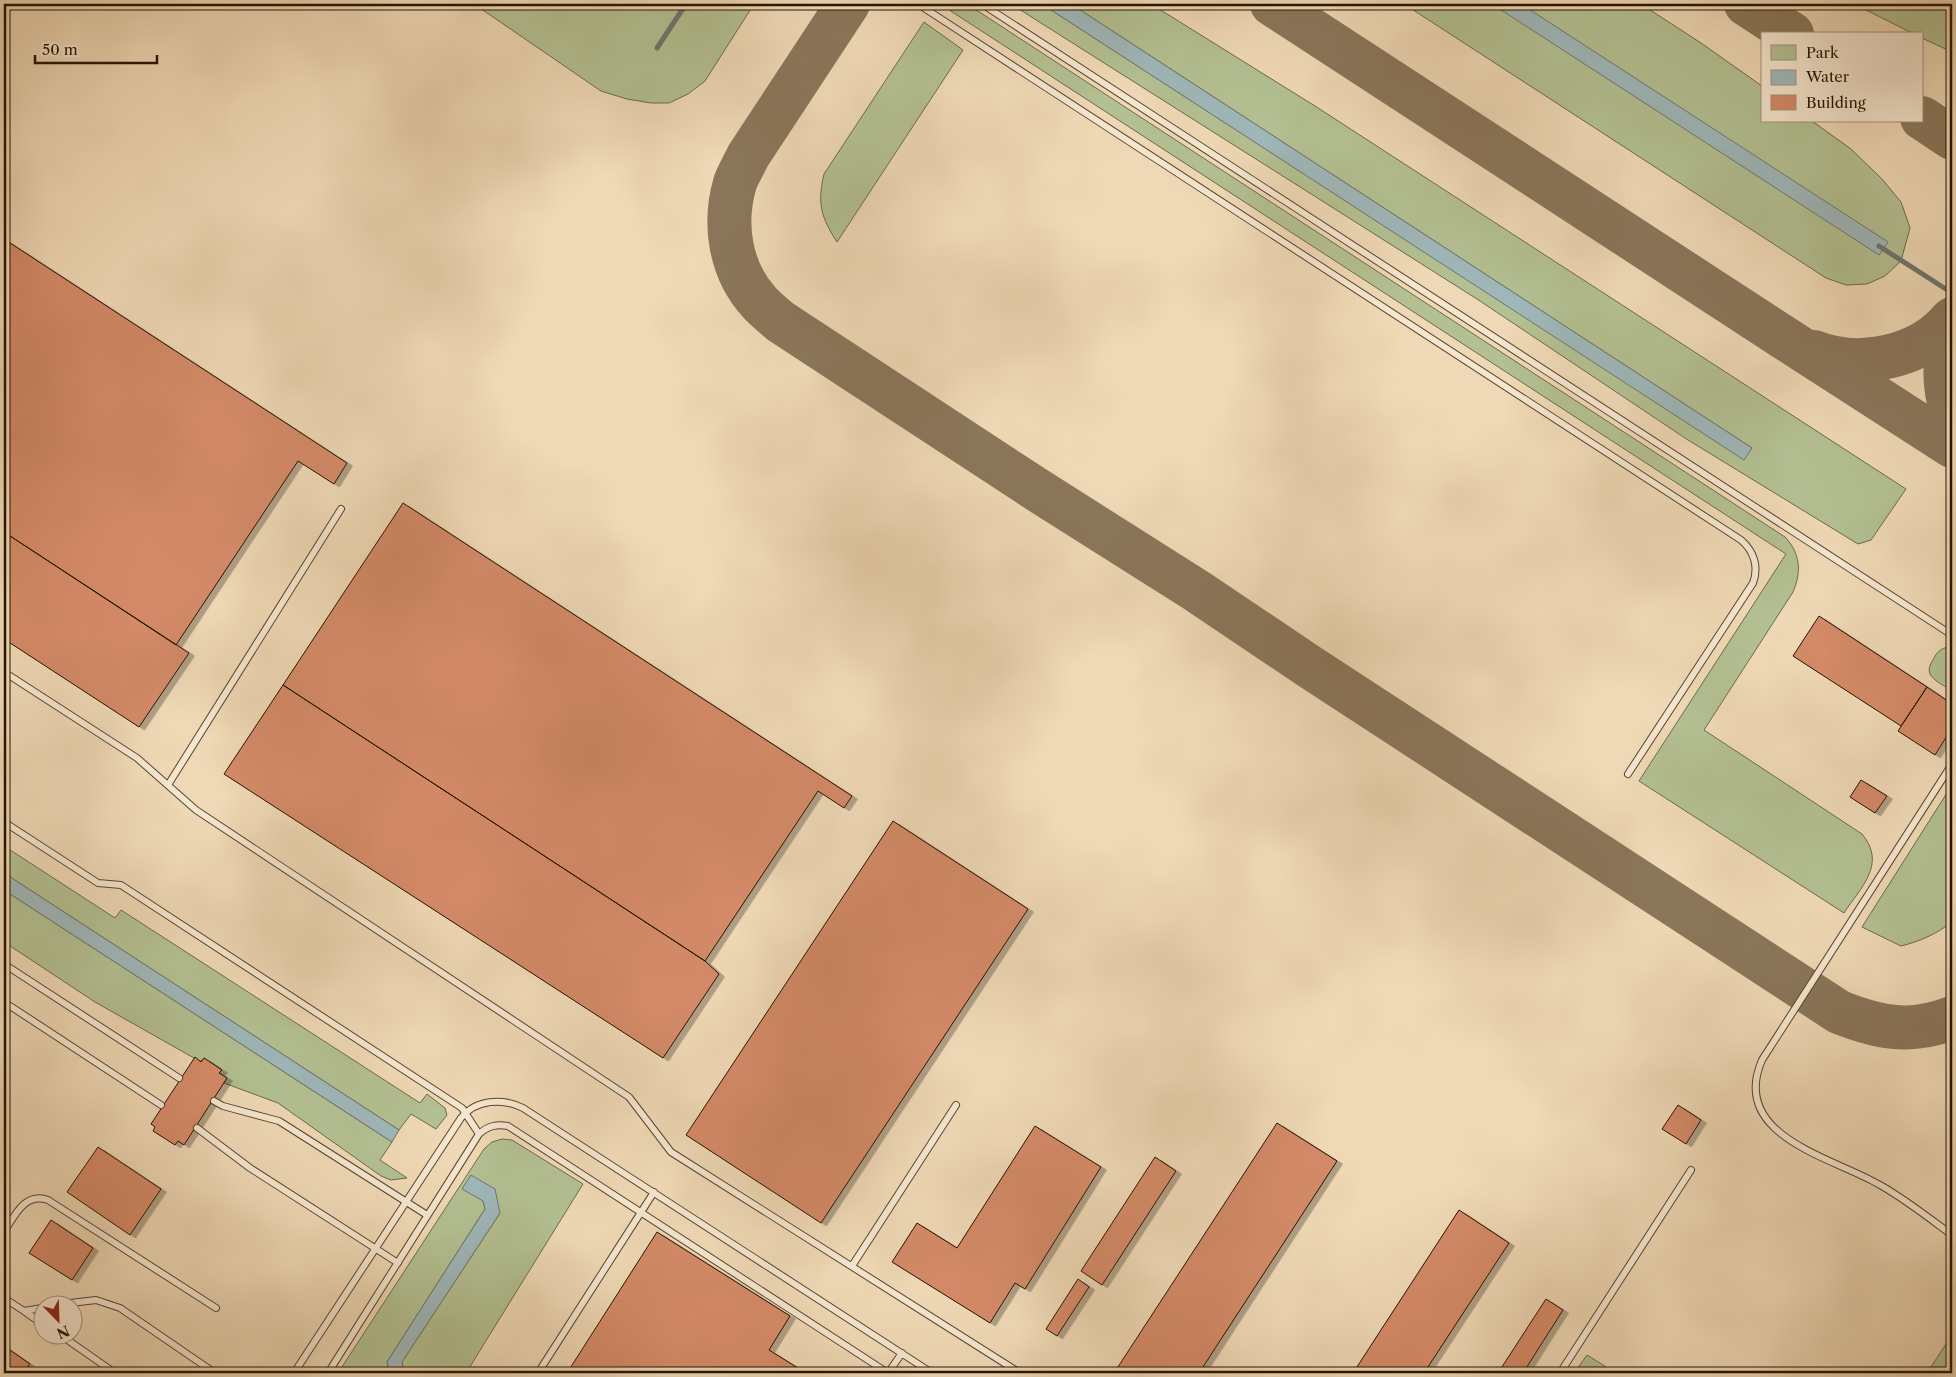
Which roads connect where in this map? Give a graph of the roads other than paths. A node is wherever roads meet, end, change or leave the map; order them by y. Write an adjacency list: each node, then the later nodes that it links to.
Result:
1 (918, 4): 7 (lane)
2 (982, 4): 4 (lane)
3 (341, 508): 8 (lane)
4 (1952, 636)
5 (4, 672): 8 (lane)
6 (1952, 764): 25 (lane)
7 (1628, 774)
8 (168, 785): 28 (lane)
9 (4, 822): 16 (lane)
10 (4, 964): 12 (lane)
11 (4, 1002): 14 (lane)
12 (179, 1078)
13 (214, 1101): 21 (lane)
14 (161, 1105)
15 (956, 1105): 28 (lane)
16 (465, 1113): 18 (lane); 20 (lane); 21 (lane)
17 (197, 1128): 26 (lane)
18 (480, 1134): 22 (lane); 23 (lane)
19 (1691, 1170): 45 (lane)
20 (654, 1192): 22 (lane); 36 (lane)
21 (407, 1201): 23 (lane); 26 (lane)
22 (641, 1211): 41 (lane); 42 (lane)
23 (427, 1215): 27 (lane)
24 (4, 1232): 31 (lane)
25 (1952, 1235)
26 (376, 1250): 27 (lane); 39 (lane)
27 (398, 1263): 40 (lane)
28 (852, 1266): 44 (lane)
29 (4, 1298): 33 (lane)
30 (82, 1302): 38 (lane)
31 (216, 1308)
32 (32, 1310): 33 (lane)
33 (24, 1311): 34 (lane)
34 (32, 1317)
35 (73, 1344): 37 (lane)
36 (902, 1353): 42 (lane); 43 (lane)
37 (115, 1373)
38 (215, 1373)
39 (294, 1373)
40 (328, 1373)
41 (538, 1373)
42 (888, 1373)
43 (932, 1373)
44 (1020, 1373)
45 (1560, 1373)

